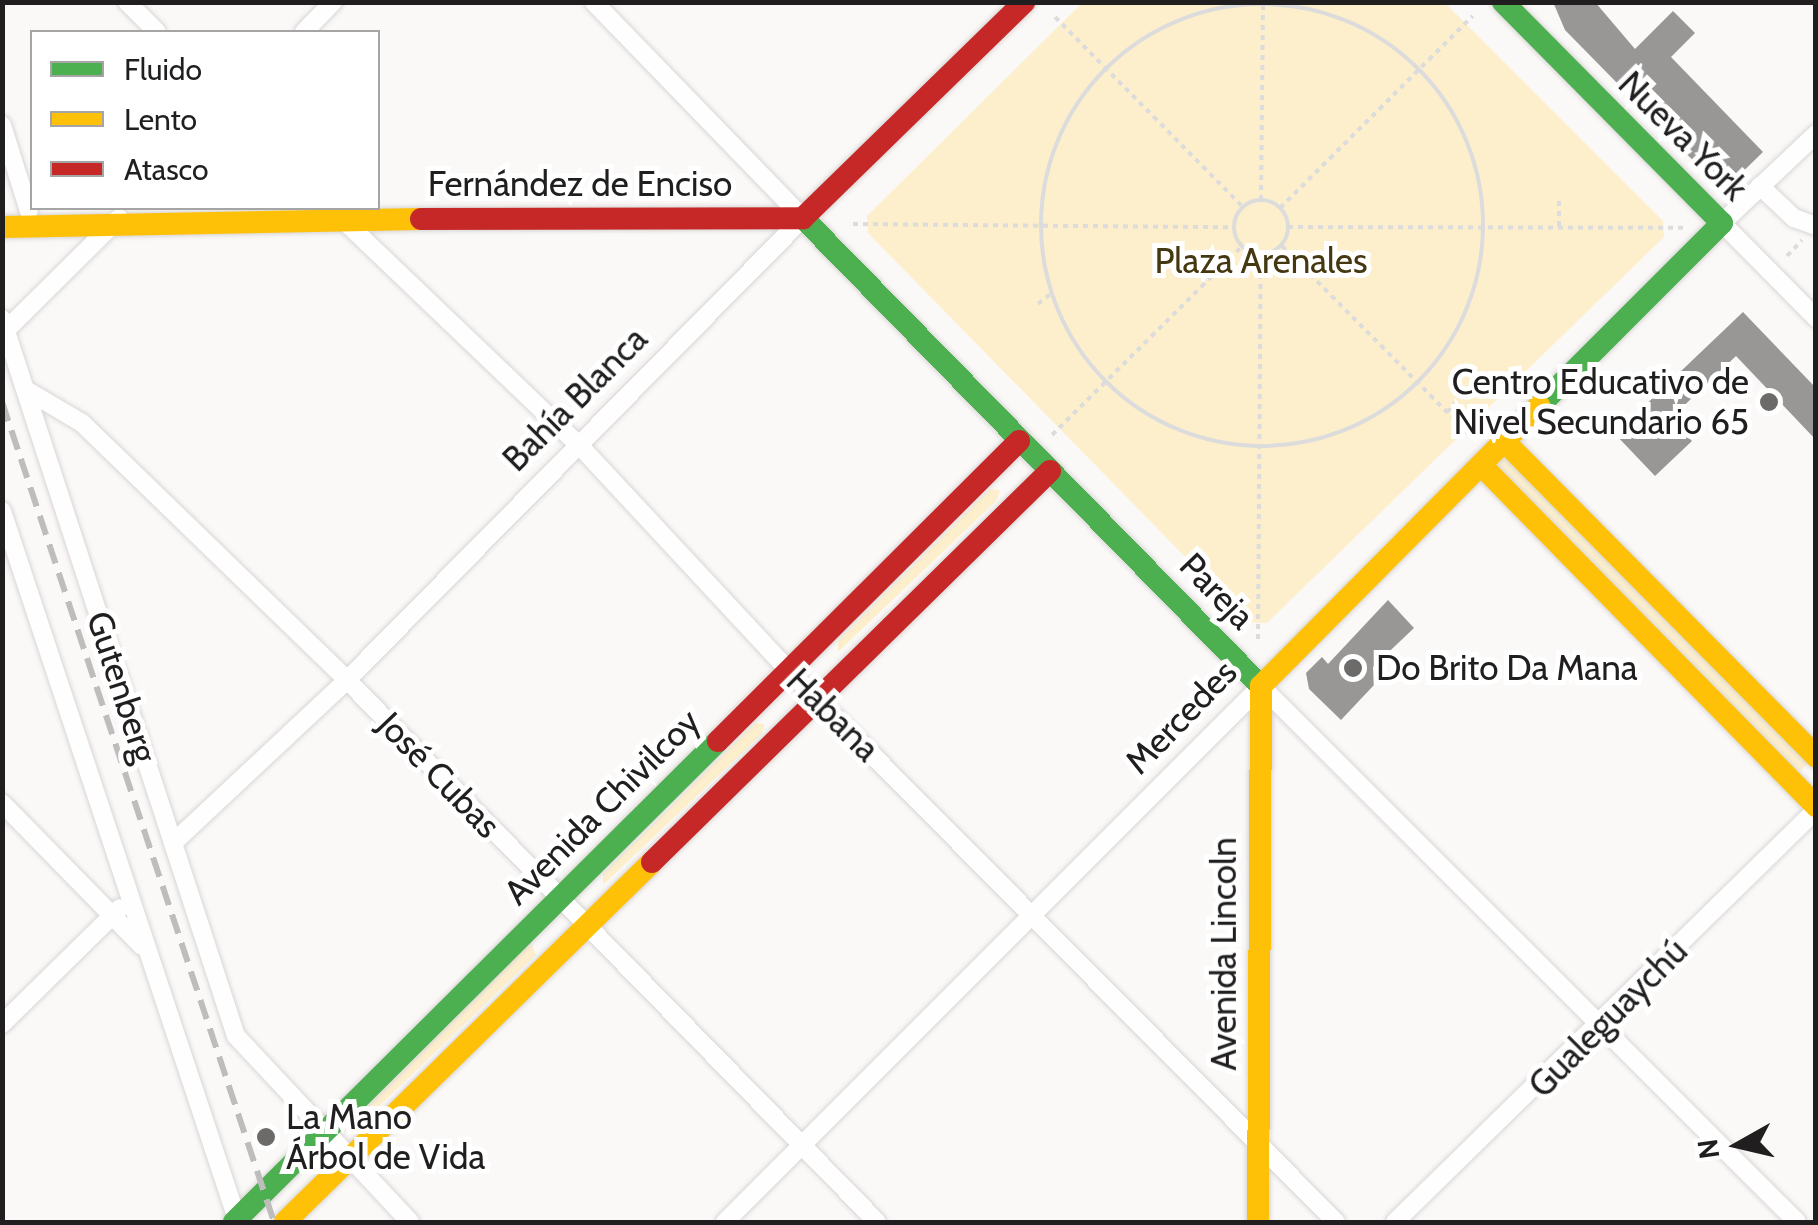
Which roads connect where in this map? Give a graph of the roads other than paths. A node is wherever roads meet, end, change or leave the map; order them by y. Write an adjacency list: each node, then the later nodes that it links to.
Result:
1 (127, 2): 6 (street)
2 (333, 2): 7 (street)
3 (594, 2): 15 (street, Pareja)
4 (1024, 2): 15 (street, Bahía Blanca)
5 (1507, 4): 16 (street, Nueva York)
6 (155, 30)
7 (306, 30)
8 (2, 125): 12 (street)
9 (1816, 134): 10 (street, Mercedes)
10 (1760, 186): 16 (street, Mercedes); 17 (street)
11 (2, 211): 12 (street, Fernández de Enciso)
12 (29, 211): 13 (street, Fernández de Enciso)
13 (124, 213): 14 (street, Fernández de Enciso); 18 (street, Fernández de Enciso); 20 (street)
14 (336, 213): 15 (street, Fernández de Enciso); 24 (street, Habana)
15 (803, 218): 22 (street, Pareja); 24 (street, Bahía Blanca)
16 (1722, 223): 19 (street, Nueva York); 23 (street, Mercedes)
17 (1816, 226)
18 (2, 227)
19 (1816, 318)
20 (4, 325): 21 (street, Gutenberg)
21 (26, 390): 29 (street, José Cubas); 35 (street, Gutenberg)
22 (1019, 441): 26 (street, Pareja); 28 (street, Avenida Chivilcoy)
23 (1506, 443): 25 (street, Mercedes); 32 (street)
24 (578, 445): 28 (street, Habana); 29 (street, Bahía Blanca)
25 (1482, 466): 30 (street, Mercedes); 34 (street)
26 (1050, 471): 30 (street, Pareja); 31 (street, Avenida Chivilcoy)
27 (2, 512): 36 (street, Gutenberg)
28 (788, 670): 31 (street, Habana); 37 (street, Avenida Chivilcoy)
29 (348, 680): 35 (street, Bahía Blanca); 37 (street, José Cubas)
30 (1261, 686): 39 (street, Mercedes); 43 (street, Pareja); 45 (street, Avenida Lincoln)
31 (820, 701): 39 (street, Habana); 40 (street, Avenida Chivilcoy)
32 (1816, 756)
33 (2, 803): 38 (street)
34 (1816, 808): 43 (street, Gualeguaychú)
35 (172, 843): 44 (street, Gutenberg)
36 (131, 897): 38 (street); 41 (street, Gutenberg)
37 (559, 898): 40 (street, José Cubas); 44 (street, Avenida Chivilcoy)
38 (114, 914): 41 (street); 42 (street)
39 (1035, 918): 45 (street, Habana); 46 (street, Mercedes)
40 (586, 926): 46 (street, José Cubas); 47 (street, Avenida Chivilcoy)
41 (147, 952): 49 (street, Gutenberg)
42 (2, 1024)
43 (1602, 1026): 55 (street, Gualeguaychú); 56 (street, Pareja)
44 (322, 1136): 47 (street); 49 (street, Avenida Chivilcoy)
45 (1257, 1144): 53 (street, Avenida Lincoln); 54 (street, Habana)
46 (804, 1147): 51 (street, Mercedes); 52 (street, José Cubas)
47 (348, 1162): 48 (street, Avenida Chivilcoy); 50 (street)
48 (296, 1218)
49 (237, 1221)
50 (410, 1222)
51 (725, 1222)
52 (877, 1222)
53 (1258, 1222)
54 (1336, 1222)
55 (1395, 1222)
56 (1796, 1222)

